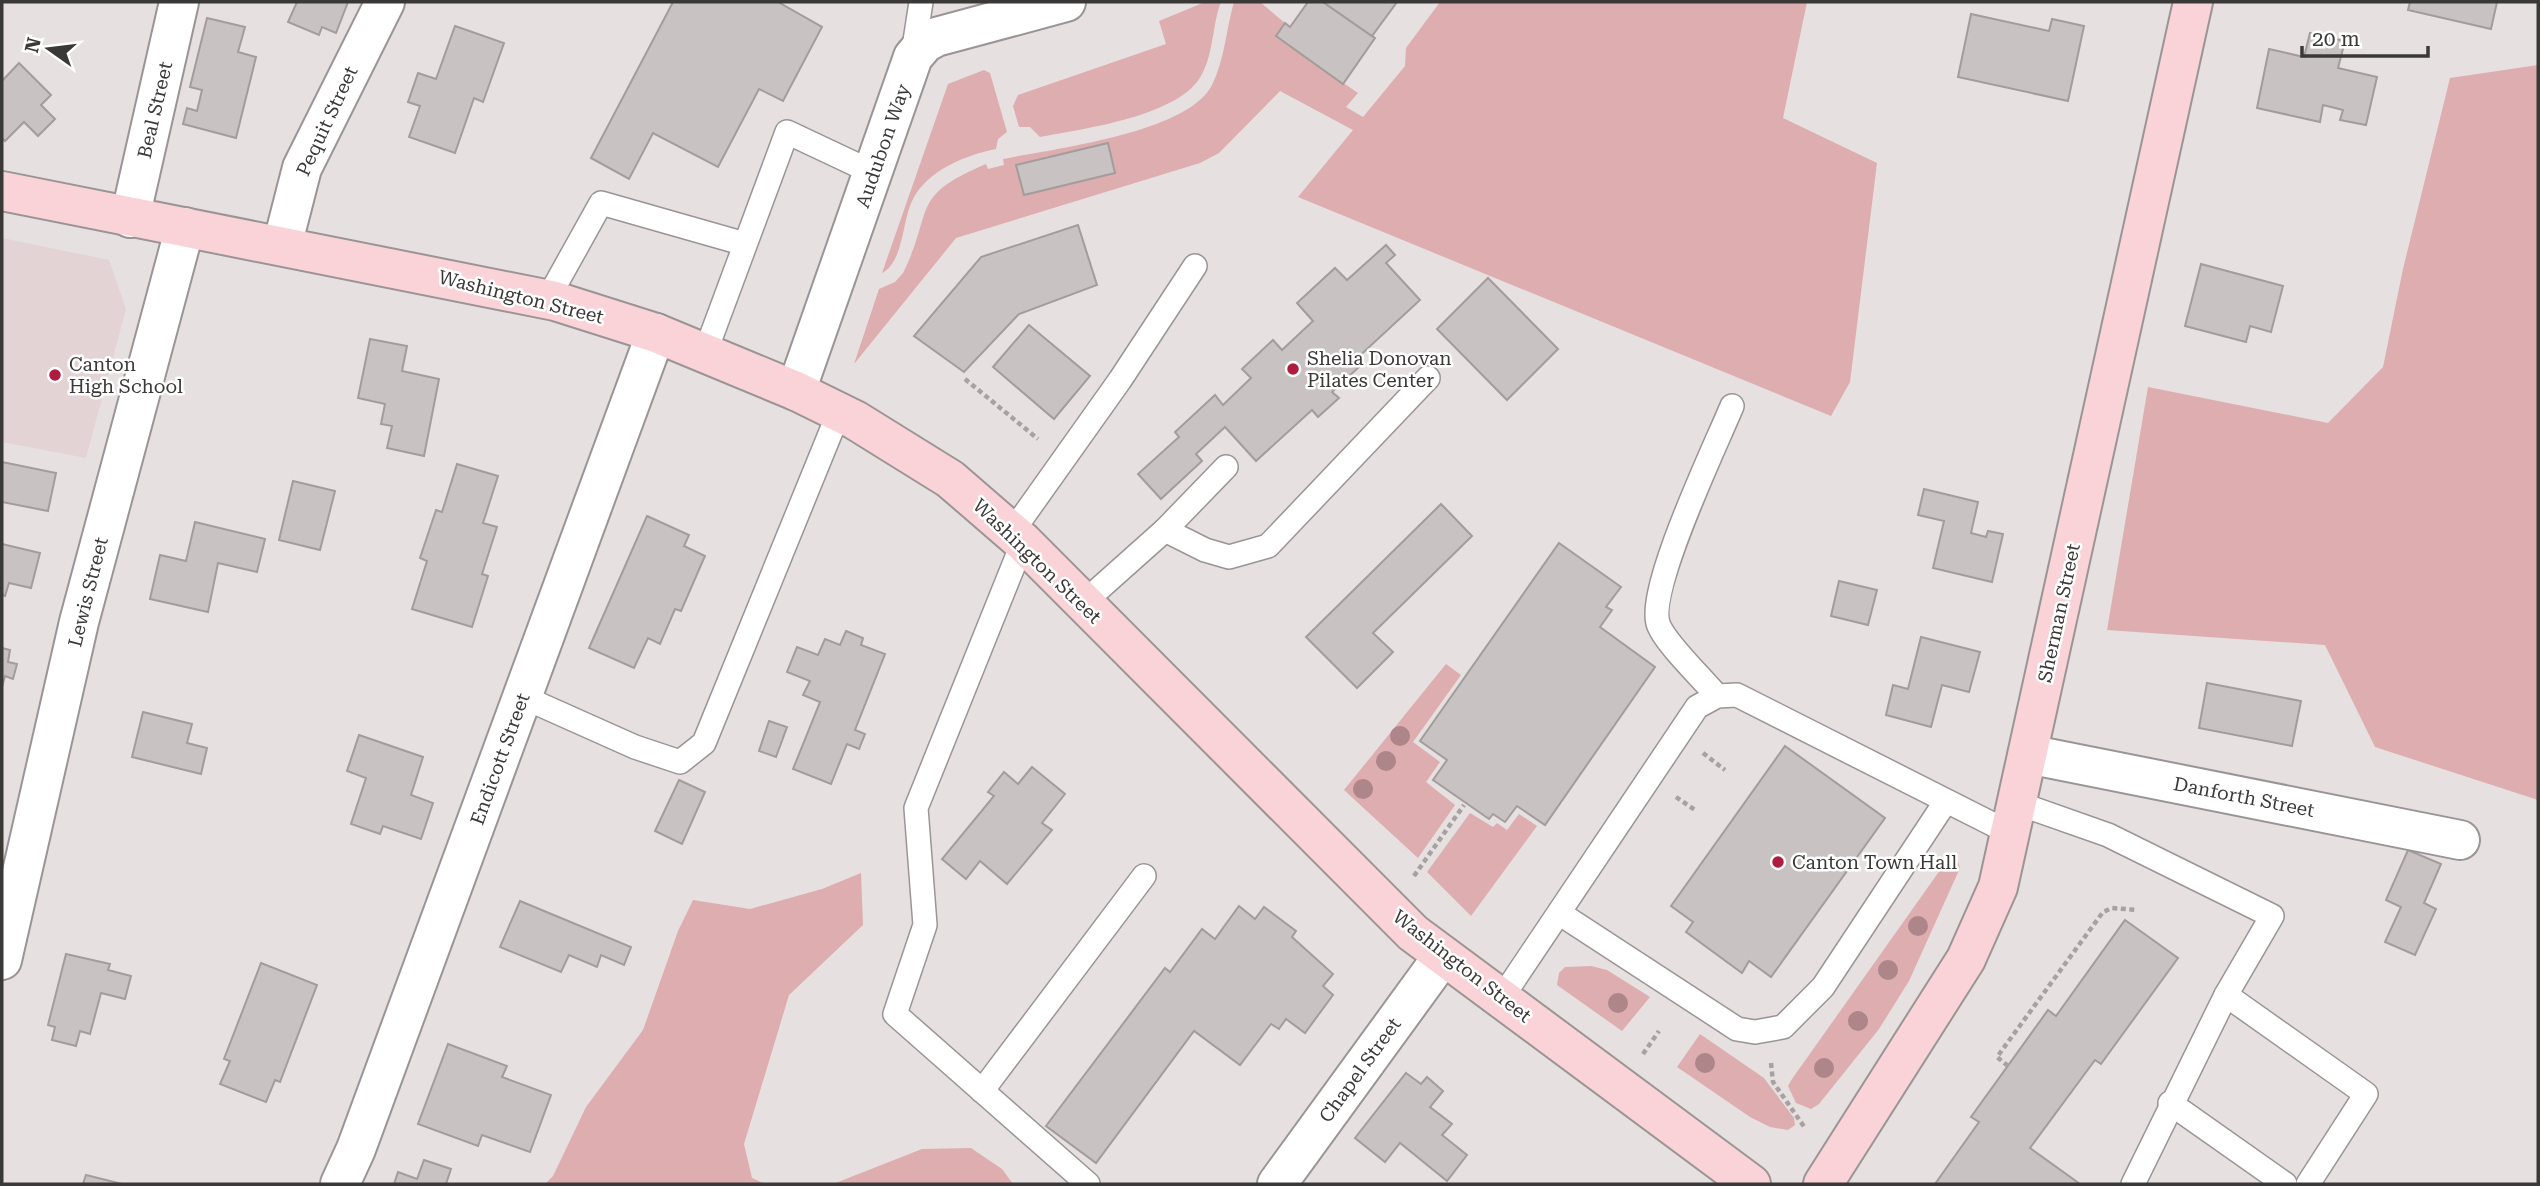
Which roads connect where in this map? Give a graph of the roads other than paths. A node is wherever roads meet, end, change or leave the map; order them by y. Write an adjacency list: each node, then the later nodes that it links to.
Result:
1 (179, 2): 9 (street, Beal Street)
2 (385, 2): 12 (street, Pequit Street)
3 (921, 2): 6 (lane)
4 (1066, 2): 6 (street)
5 (2193, 2): 27 (main road, Sherman Street)
6 (913, 57): 7 (street, Audubon Way)
7 (874, 173): 11 (lane); 18 (street, Audubon Way)
8 (2, 191): 9 (main road, Washington Street)
9 (130, 218): 10 (main road, Washington Street)
10 (185, 227): 12 (main road, Washington Street); 34 (street, Lewis Street)
11 (745, 244): 14 (lane); 16 (lane)
12 (282, 246): 14 (main road, Washington Street)
13 (1195, 266): 23 (lane)
14 (547, 300): 15 (main road, Washington Street)
15 (656, 333): 16 (main road, Washington Street); 26 (street, Endicott Street)
16 (705, 353): 18 (main road, Washington Street)
17 (1428, 378): 22 (lane)
18 (796, 391): 20 (main road, Washington Street)
19 (1732, 406): 25 (lane)
20 (839, 412): 23 (main road, Washington Street); 26 (lane)
21 (1226, 467): 22 (lane)
22 (1165, 530): 24 (lane)
23 (1017, 537): 24 (main road, Washington Street); 37 (lane)
24 (1082, 604): 33 (main road, Washington Street)
25 (1717, 696): 28 (lane); 32 (lane)
26 (523, 697): 39 (street, Endicott Street)
27 (2028, 754): 29 (main road, Sherman Street); 30 (street, Danforth Street)
28 (1946, 801): 29 (lane); 32 (lane)
29 (2014, 818): 35 (lane); 43 (main road, Sherman Street)
30 (2460, 840)
31 (1144, 876): 37 (lane)
32 (1559, 913): 36 (lane)
33 (1443, 956): 36 (main road, Washington Street); 41 (street, Chapel Street)
34 (2, 960)
35 (2226, 995): 38 (lane); 46 (lane)
36 (1502, 999): 42 (main road, Washington Street)
37 (982, 1091): 40 (lane)
38 (2170, 1104): 44 (lane); 45 (lane)
39 (340, 1184)
40 (1088, 1184)
41 (1277, 1184)
42 (1751, 1184)
43 (1823, 1184)
44 (2133, 1184)
45 (2285, 1184)
46 (2308, 1184)

